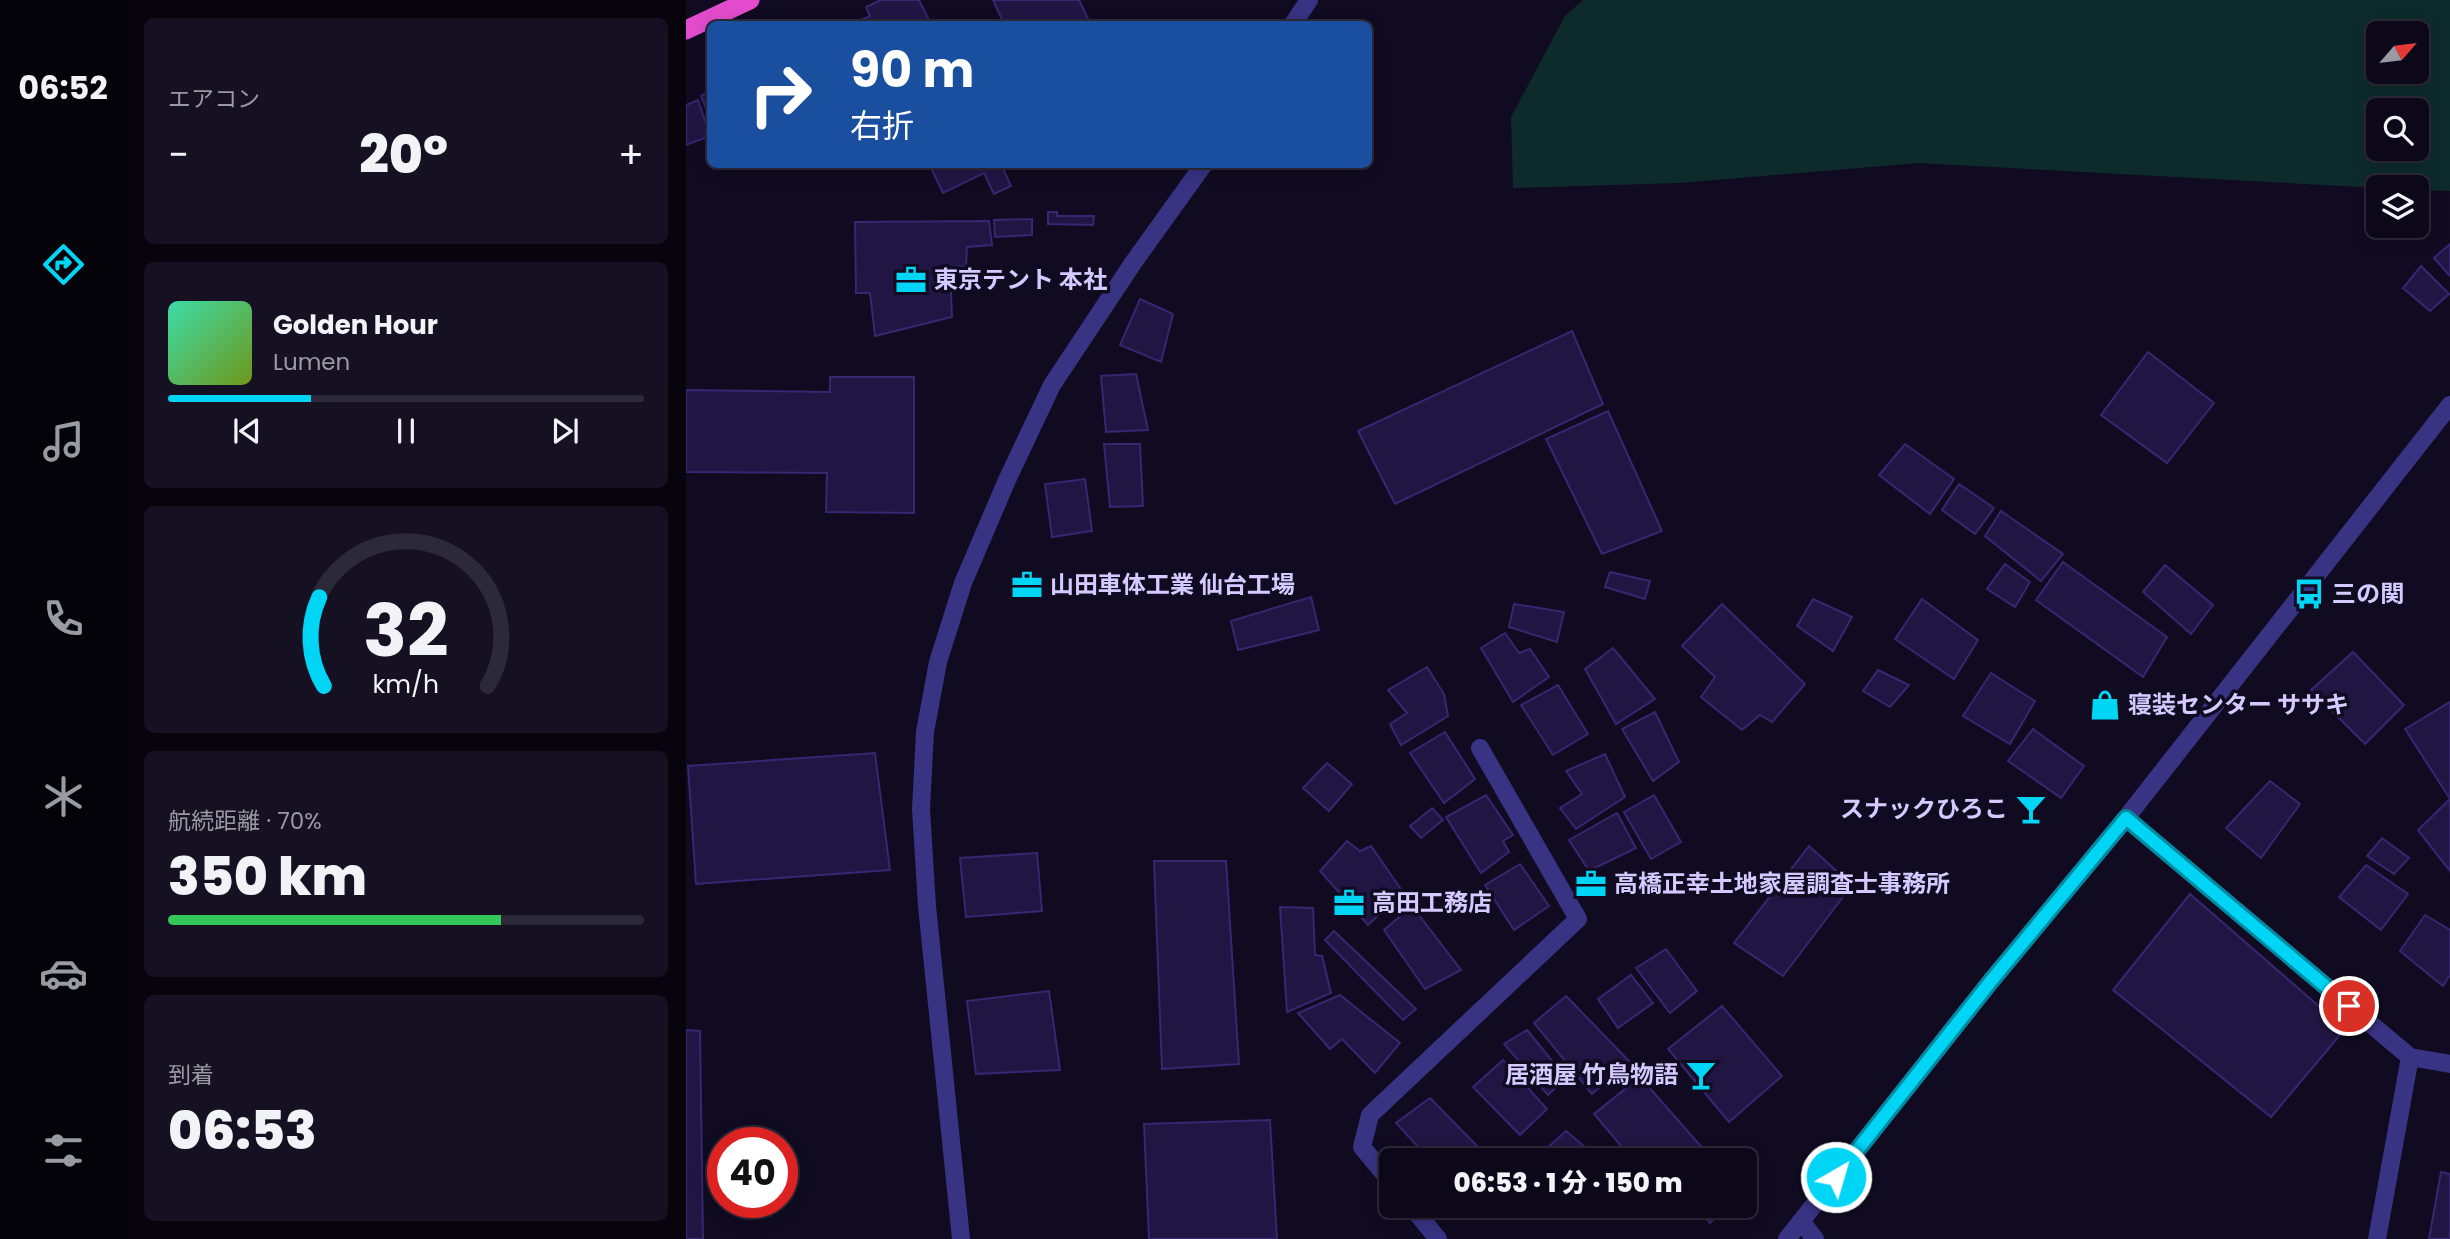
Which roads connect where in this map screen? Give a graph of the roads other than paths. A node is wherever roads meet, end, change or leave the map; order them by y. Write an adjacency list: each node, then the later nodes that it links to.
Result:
1 (750, 0): 4 (highway)
2 (1309, 0): 3 (street)
3 (1295, 21)
4 (686, 30)
5 (1201, 168): 14 (street)
6 (2450, 405): 8 (street)
7 (1480, 748): 11 (street)
8 (2126, 818): 9 (street); 13 (street)
9 (2410, 1057): 10 (street); 18 (street)
10 (2450, 1064)
11 (1379, 1168)
12 (1421, 1218): 15 (street)
13 (1801, 1221): 16 (street); 17 (street)
14 (961, 1239)
15 (1438, 1239)
16 (1787, 1239)
17 (1815, 1239)
18 (2377, 1239)

